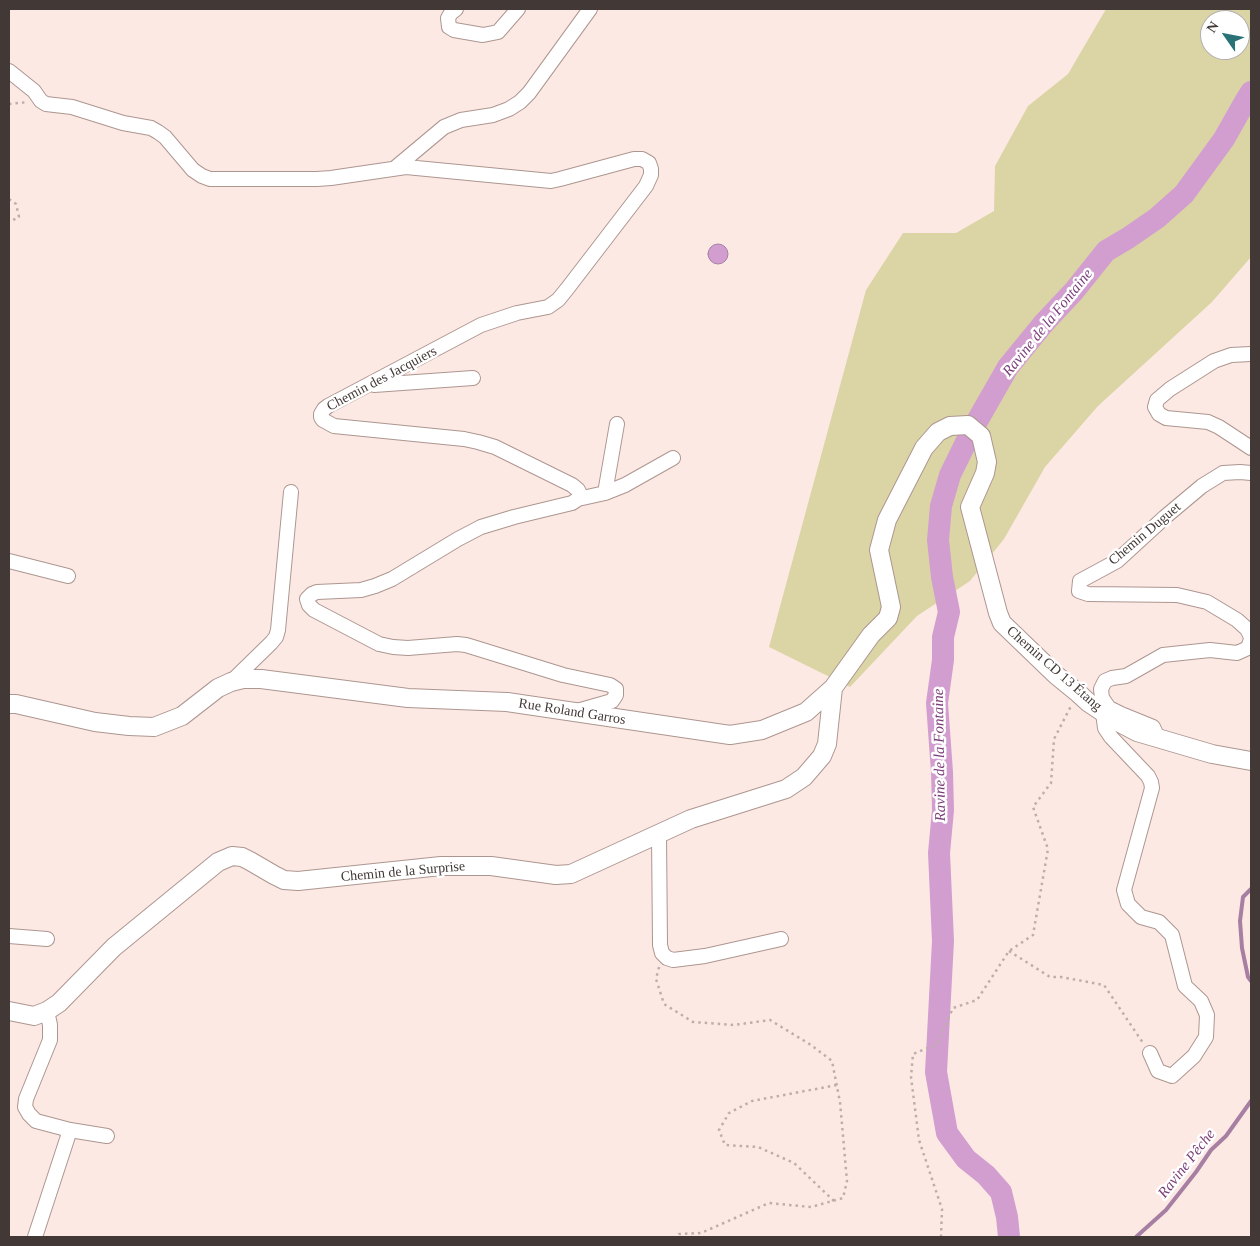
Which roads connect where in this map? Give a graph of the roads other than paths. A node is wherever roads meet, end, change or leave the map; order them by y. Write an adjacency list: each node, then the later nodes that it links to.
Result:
1 (456, 9): 2 (street)
2 (518, 9)
3 (590, 9): 5 (street)
4 (9, 71): 5 (street)
5 (394, 168): 8 (street, Chemin des Jacquiers)
6 (1251, 354): 11 (street)
7 (473, 378): 8 (street)
8 (368, 385): 16 (street, Chemin des Jacquiers)
9 (617, 424): 15 (street)
10 (984, 448): 21 (main road, Rue Roland Garros); 24 (main road, Chemin CD 13 Étang)
11 (1251, 448)
12 (673, 458): 15 (street)
13 (1251, 473): 19 (street, Chemin Duguet)
14 (291, 492): 20 (street)
15 (605, 493): 16 (street)
16 (578, 499): 23 (street)
17 (9, 562): 18 (street)
18 (68, 576)
19 (1251, 638): 25 (street, Chemin Duguet)
20 (231, 682): 22 (main road, Rue Roland Garros); 23 (main road, Rue Roland Garros)
21 (833, 688): 23 (main road, Rue Roland Garros); 27 (main road, Chemin de la Surprise)
22 (9, 704)
23 (574, 712)
24 (1103, 713): 25 (main road, Chemin CD 13 Étang); 33 (street)
25 (1158, 738): 26 (main road, Chemin CD 13 Étang)
26 (1251, 761)
27 (659, 834): 30 (street); 32 (main road, Chemin de la Surprise)
28 (9, 936): 29 (street)
29 (47, 939)
30 (781, 939)
31 (9, 1011): 32 (main road)
32 (47, 1011): 34 (street)
33 (1150, 1053)
34 (70, 1130): 35 (street); 36 (street)
35 (107, 1136)
36 (34, 1237)

